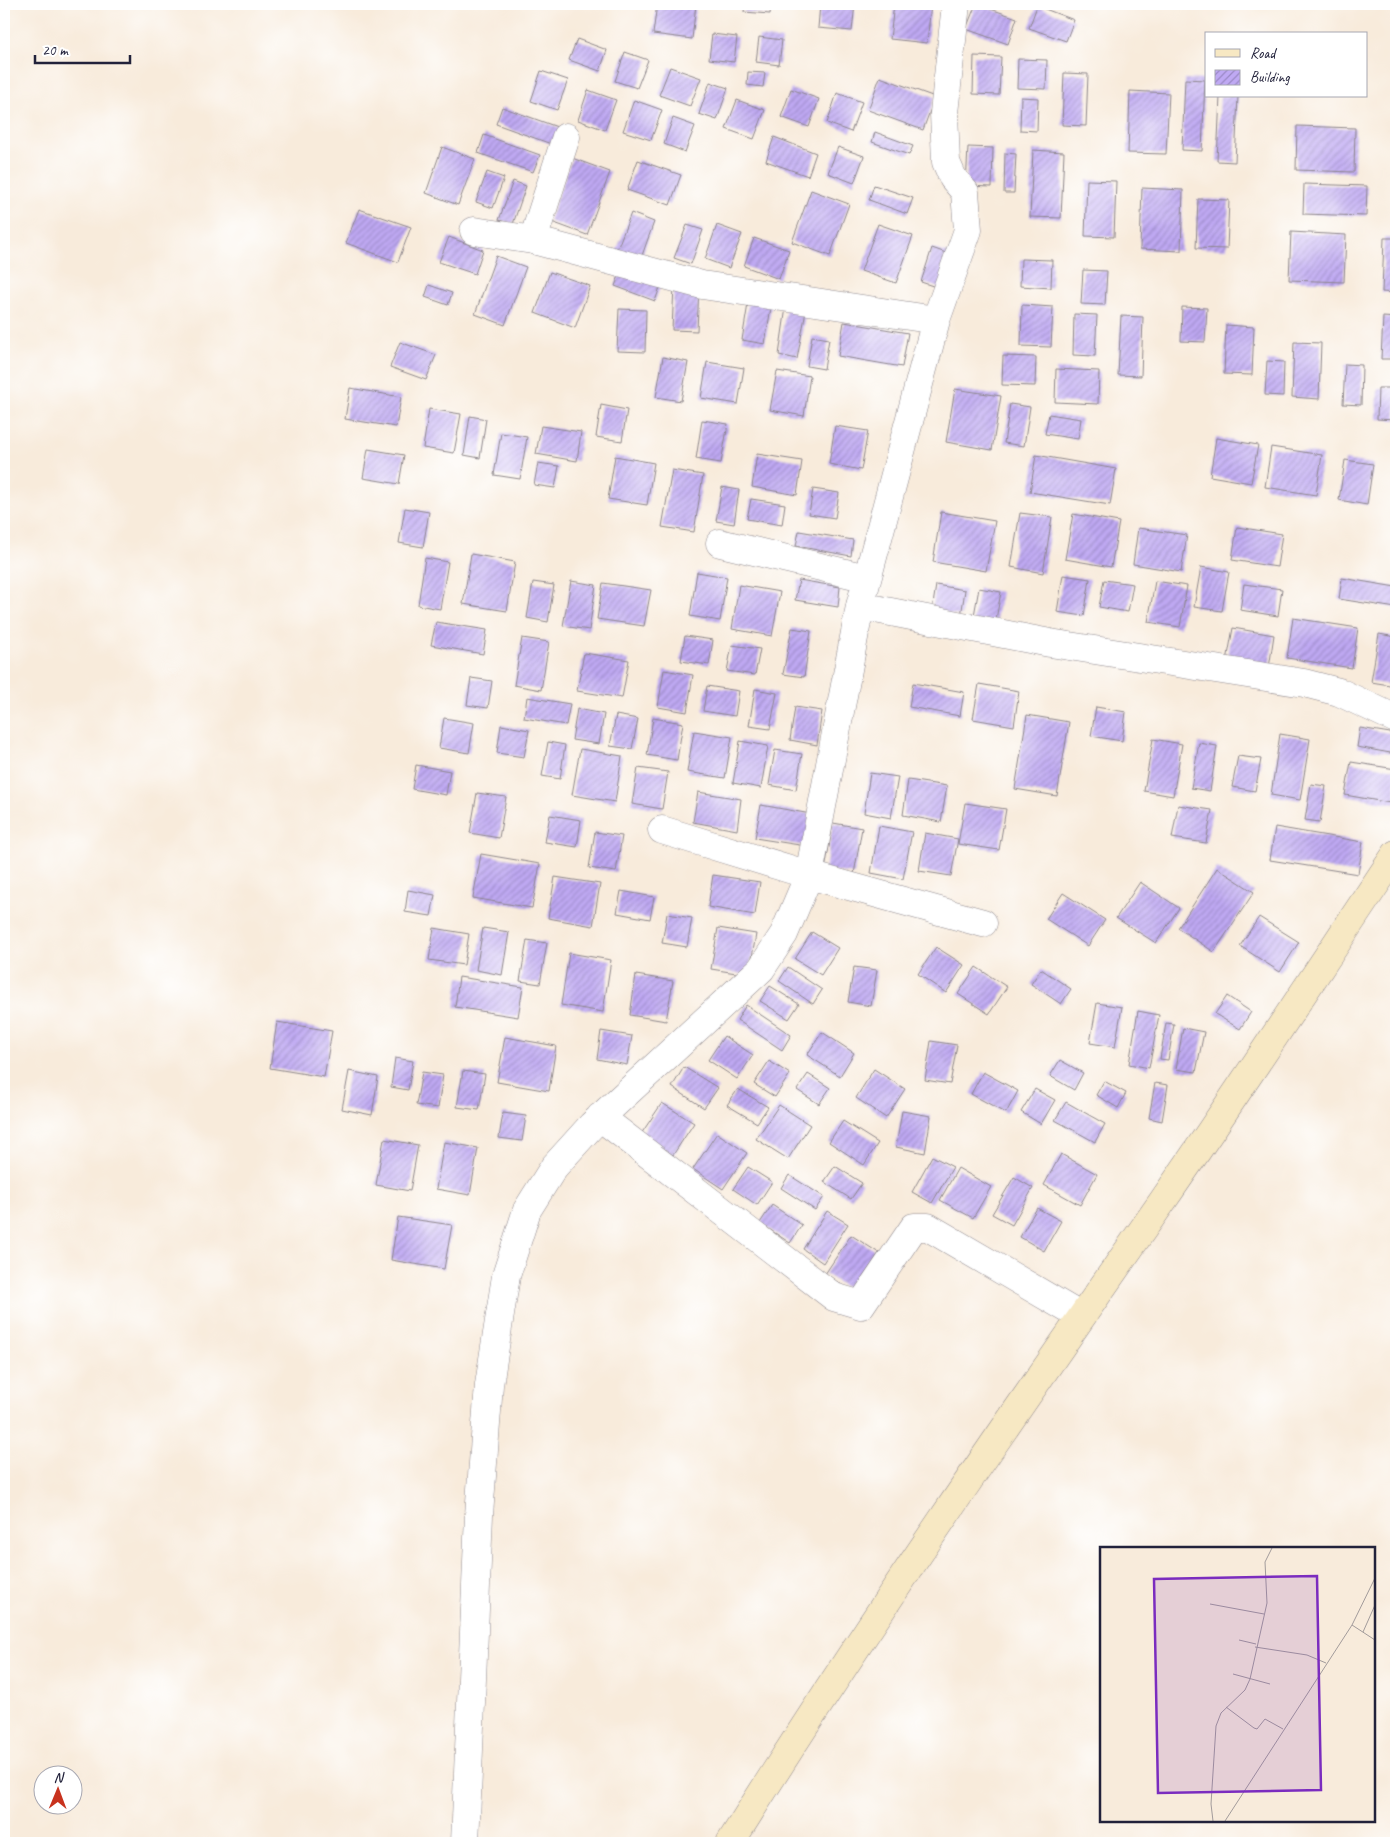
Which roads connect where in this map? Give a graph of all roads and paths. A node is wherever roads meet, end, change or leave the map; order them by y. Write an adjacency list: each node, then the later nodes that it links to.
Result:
1 (956, 4): 5 (street)
2 (566, 137): 4 (street)
3 (474, 230): 4 (street)
4 (533, 240): 5 (street)
5 (936, 320): 7 (street)
6 (720, 543): 7 (street)
7 (867, 578): 8 (street)
8 (860, 606): 9 (street); 12 (street)
9 (1396, 719)
10 (662, 830): 12 (street)
11 (1396, 854): 15 (main road)
12 (809, 875): 13 (street); 14 (street)
13 (983, 923)
14 (600, 1117): 15 (street); 16 (street)
15 (1080, 1316): 17 (main road)
16 (465, 1843)
17 (730, 1843)

